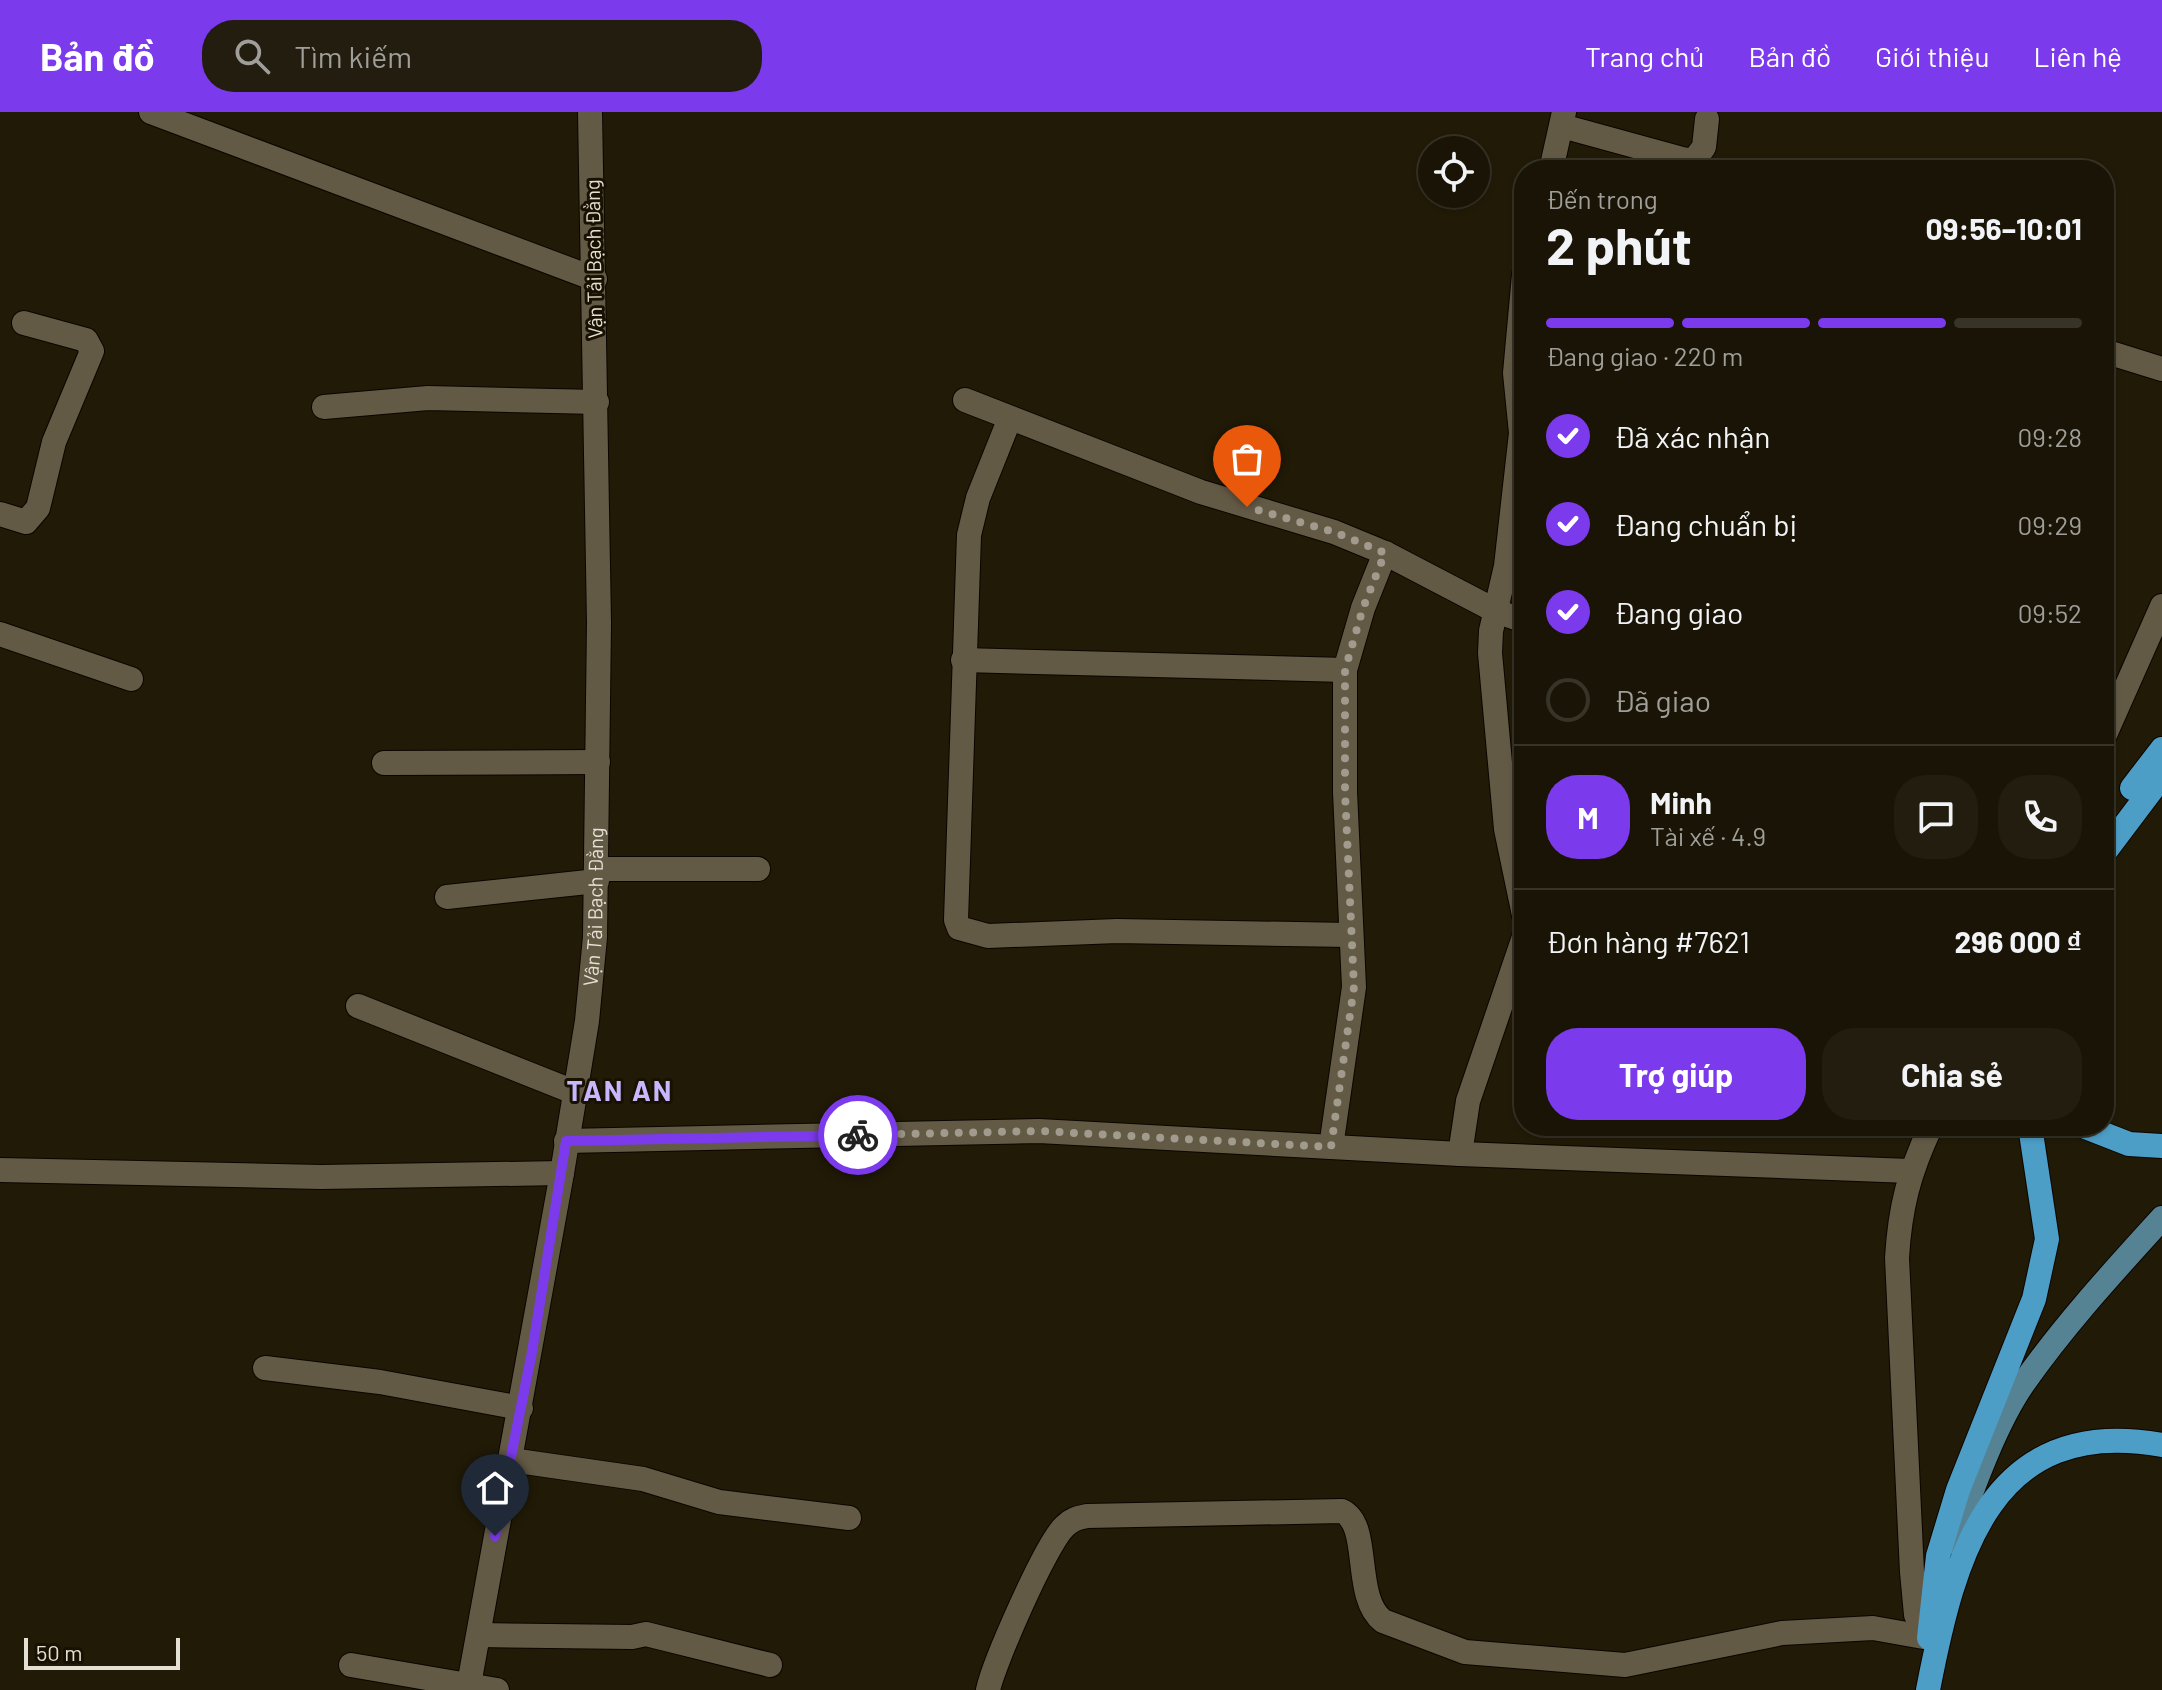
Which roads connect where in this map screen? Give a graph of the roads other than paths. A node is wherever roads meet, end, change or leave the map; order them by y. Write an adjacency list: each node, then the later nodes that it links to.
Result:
1 (151, 112): 6 (street)
2 (590, 112): 6 (street, Vận Tải Bạch Đằng)
3 (1563, 119): 4 (street); 5 (street)
4 (1707, 119)
5 (1553, 160)
6 (595, 279): 11 (street, Vận Tải Bạch Đằng)
7 (24, 323): 15 (street)
8 (2114, 354): 9 (street)
9 (2162, 369)
10 (965, 400): 13 (street)
11 (597, 402): 12 (street); 26 (street, Vận Tải Bạch Đằng)
12 (324, 407)
13 (1010, 418): 16 (street); 21 (street)
14 (1514, 495): 18 (street)
15 (0, 514)
16 (1385, 553): 18 (street); 22 (street)
17 (2162, 606): 24 (street)
18 (1496, 611): 19 (street); 31 (street)
19 (1514, 617)
20 (0, 634): 23 (street)
21 (963, 660): 22 (street); 35 (street)
22 (1345, 670): 35 (street)
23 (131, 679)
24 (2114, 714)
25 (2162, 749): 29 (highway)
26 (598, 762): 27 (street); 33 (street, Vận Tải Bạch Đằng)
27 (384, 763)
28 (2162, 776): 30 (highway)
29 (2114, 813)
30 (2114, 840)
31 (1514, 867)
32 (758, 869): 33 (street)
33 (597, 875): 34 (street); 38 (street, Vận Tải Bạch Đằng)
34 (447, 897)
35 (1350, 935): 44 (street)
36 (1514, 966): 45 (street)
37 (358, 1006): 38 (street)
38 (574, 1092): 42 (street, Vận Tải Bạch Đằng)
39 (1926, 1136): 47 (street)
40 (2032, 1136): 56 (highway)
41 (2109, 1136): 43 (highway)
42 (566, 1141): 44 (street); 48 (street, Vận Tải Bạch Đằng)
43 (2162, 1146)
44 (1331, 1147): 45 (street)
45 (1460, 1154): 47 (street)
46 (0, 1170): 48 (street)
47 (1910, 1171): 56 (street)
48 (562, 1173): 51 (street, Vận Tải Bạch Đằng)
49 (2162, 1218): 56 (main road)
50 (265, 1368): 51 (street)
51 (521, 1408): 53 (street, Vận Tải Bạch Đằng)
52 (2162, 1445): 62 (highway)
53 (511, 1460): 54 (street); 55 (street, Vận Tải Bạch Đằng)
54 (849, 1518)
55 (479, 1635): 58 (street); 59 (street, Vận Tải Bạch Đằng)
56 (1929, 1638): 61 (street); 62 (main road)
57 (351, 1665): 59 (street)
58 (770, 1665)
59 (468, 1687): 60 (street)
60 (497, 1690)
61 (988, 1690)
62 (1926, 1690)

